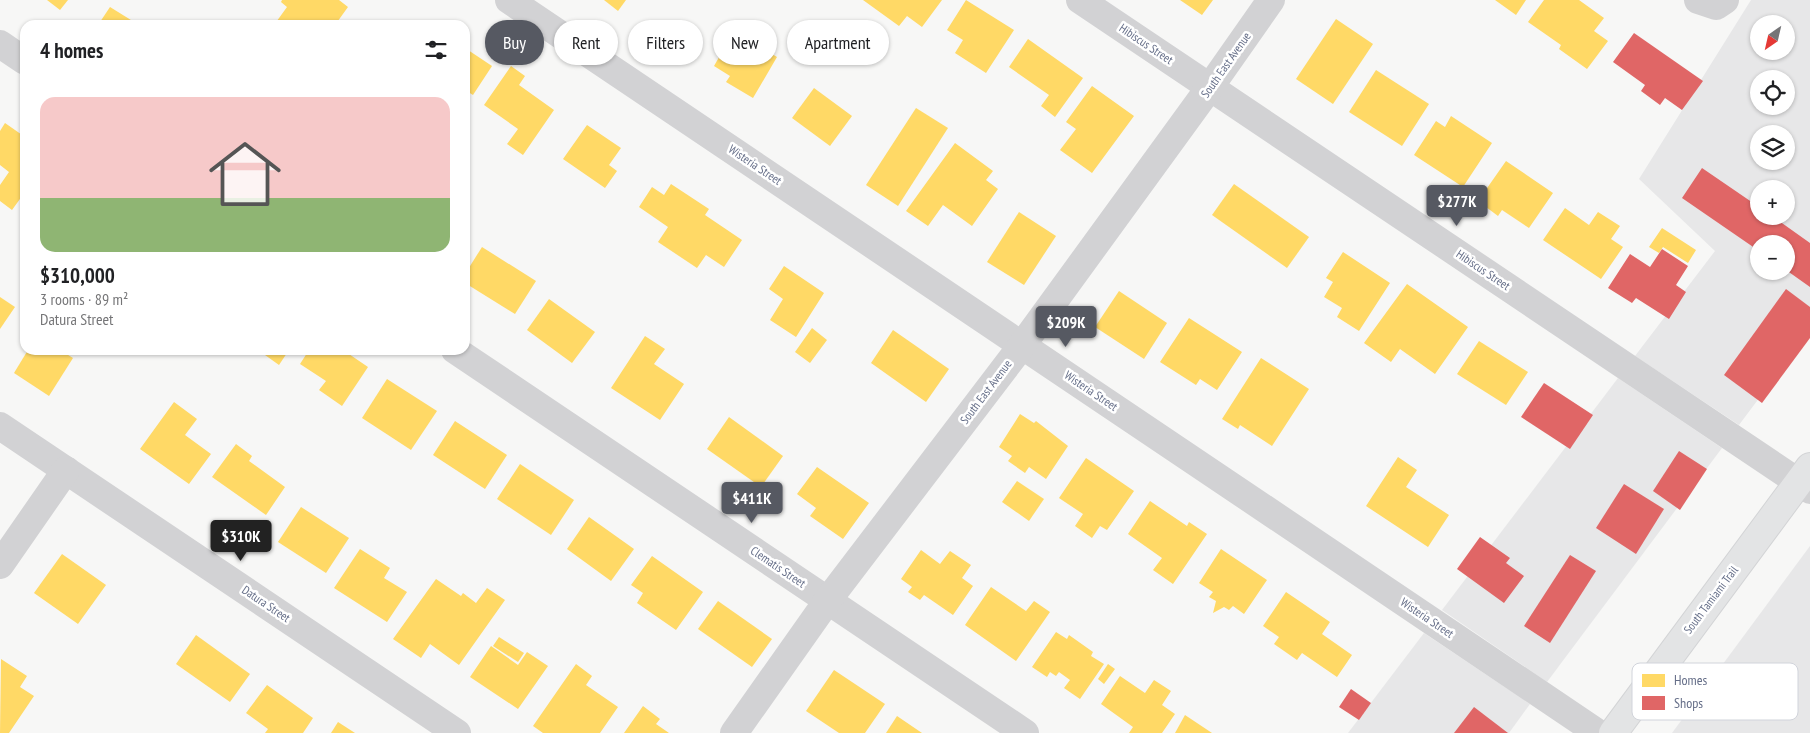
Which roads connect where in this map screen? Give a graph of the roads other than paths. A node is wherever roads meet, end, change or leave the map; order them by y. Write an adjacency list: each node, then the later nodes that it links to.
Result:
1 (509, 0): 9 (street, Wisteria Street)
2 (1080, 0): 8 (street, Hibiscus Street)
3 (1271, 0): 8 (street, South East Avenue)
4 (1698, 0): 5 (street)
5 (1725, 0)
6 (0, 44): 7 (street)
7 (20, 58)
8 (1210, 88): 9 (street, South East Avenue); 13 (street, Hibiscus Street)
9 (1022, 344): 15 (street, South East Avenue); 21 (street, Wisteria Street)
10 (462, 355): 15 (street, Clematis Street)
11 (0, 426): 12 (street, Datura Street)
12 (66, 470): 14 (street); 18 (street, Datura Street)
13 (1806, 480): 16 (main road, South Tamiami Trail)
14 (0, 565)
15 (828, 600): 19 (street, South East Avenue); 20 (street, Clematis Street)
16 (1666, 663)
17 (1632, 707): 22 (main road, South Tamiami Trail)
18 (457, 733)
19 (734, 733)
20 (1025, 733)
21 (1598, 733)
22 (1612, 733)

